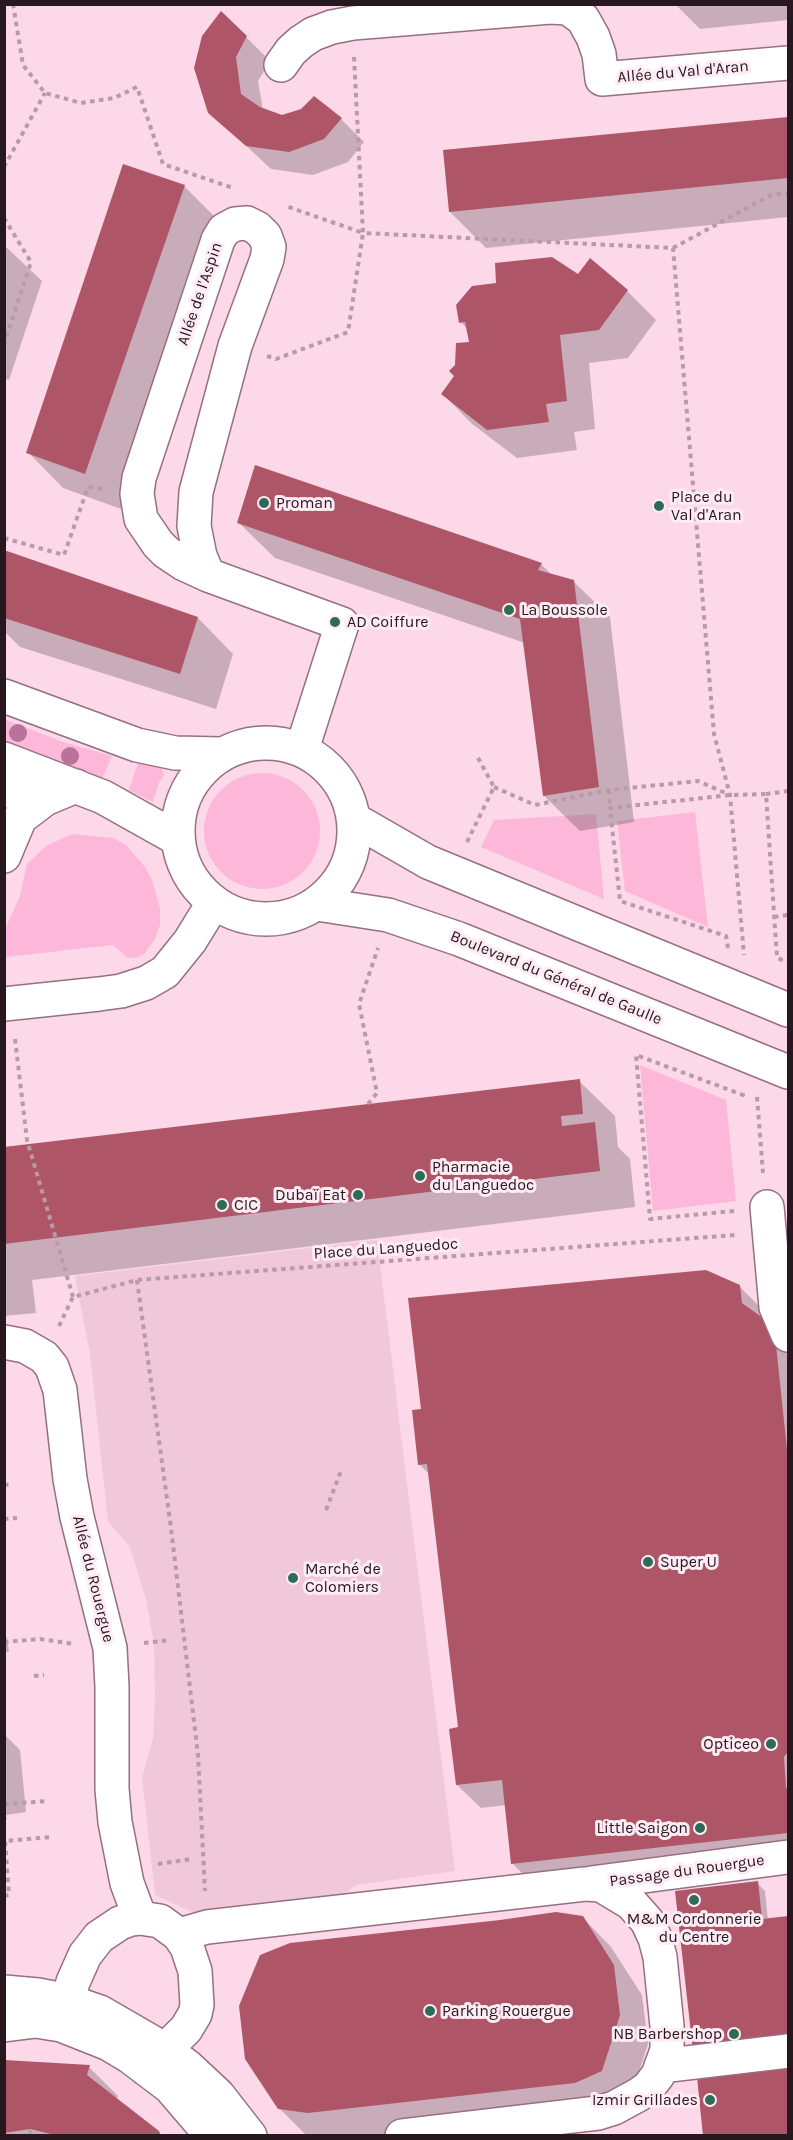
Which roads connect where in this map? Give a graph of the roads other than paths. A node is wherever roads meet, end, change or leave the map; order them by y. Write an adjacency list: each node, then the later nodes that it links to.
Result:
1 (789, 63): 2 (street, Allée du Val d'Aran)
2 (282, 65)
3 (208, 575): 3 (street, Allée de l'Aspin); 5 (street, Allée de l'Aspin)
4 (4, 696): 6 (street)
5 (302, 749): 6 (street); 11 (street)
6 (220, 754): 12 (street)
7 (4, 759): 8 (street)
8 (76, 786): 9 (street); 10 (street); 12 (street)
9 (4, 789)
10 (12, 820): 13 (street)
11 (355, 820): 15 (street); 17 (street)
12 (178, 839): 14 (street)
13 (4, 856)
14 (214, 902): 15 (street); 16 (street)
15 (317, 904): 18 (street, Boulevard du Général de Gaulle)
16 (7, 1004)
17 (789, 1010)
18 (789, 1072)
19 (767, 1219): 20 (street)
20 (789, 1335)
21 (4, 1342): 24 (street, Allée du Rouergue)
22 (789, 1857): 23 (street, Passage du Rouergue)
23 (585, 1884): 25 (street, Passage du Rouergue); 31 (street)
24 (140, 1918): 25 (street); 27 (street)
25 (193, 1931): 30 (street)
26 (4, 1992): 27 (street)
27 (64, 2013): 28 (street); 30 (street)
28 (4, 2025)
29 (789, 2051): 31 (street)
30 (155, 2059): 33 (street); 34 (street)
31 (661, 2066): 32 (street)
32 (588, 2125): 35 (street)
33 (212, 2136)
34 (250, 2136)
35 (402, 2136)

